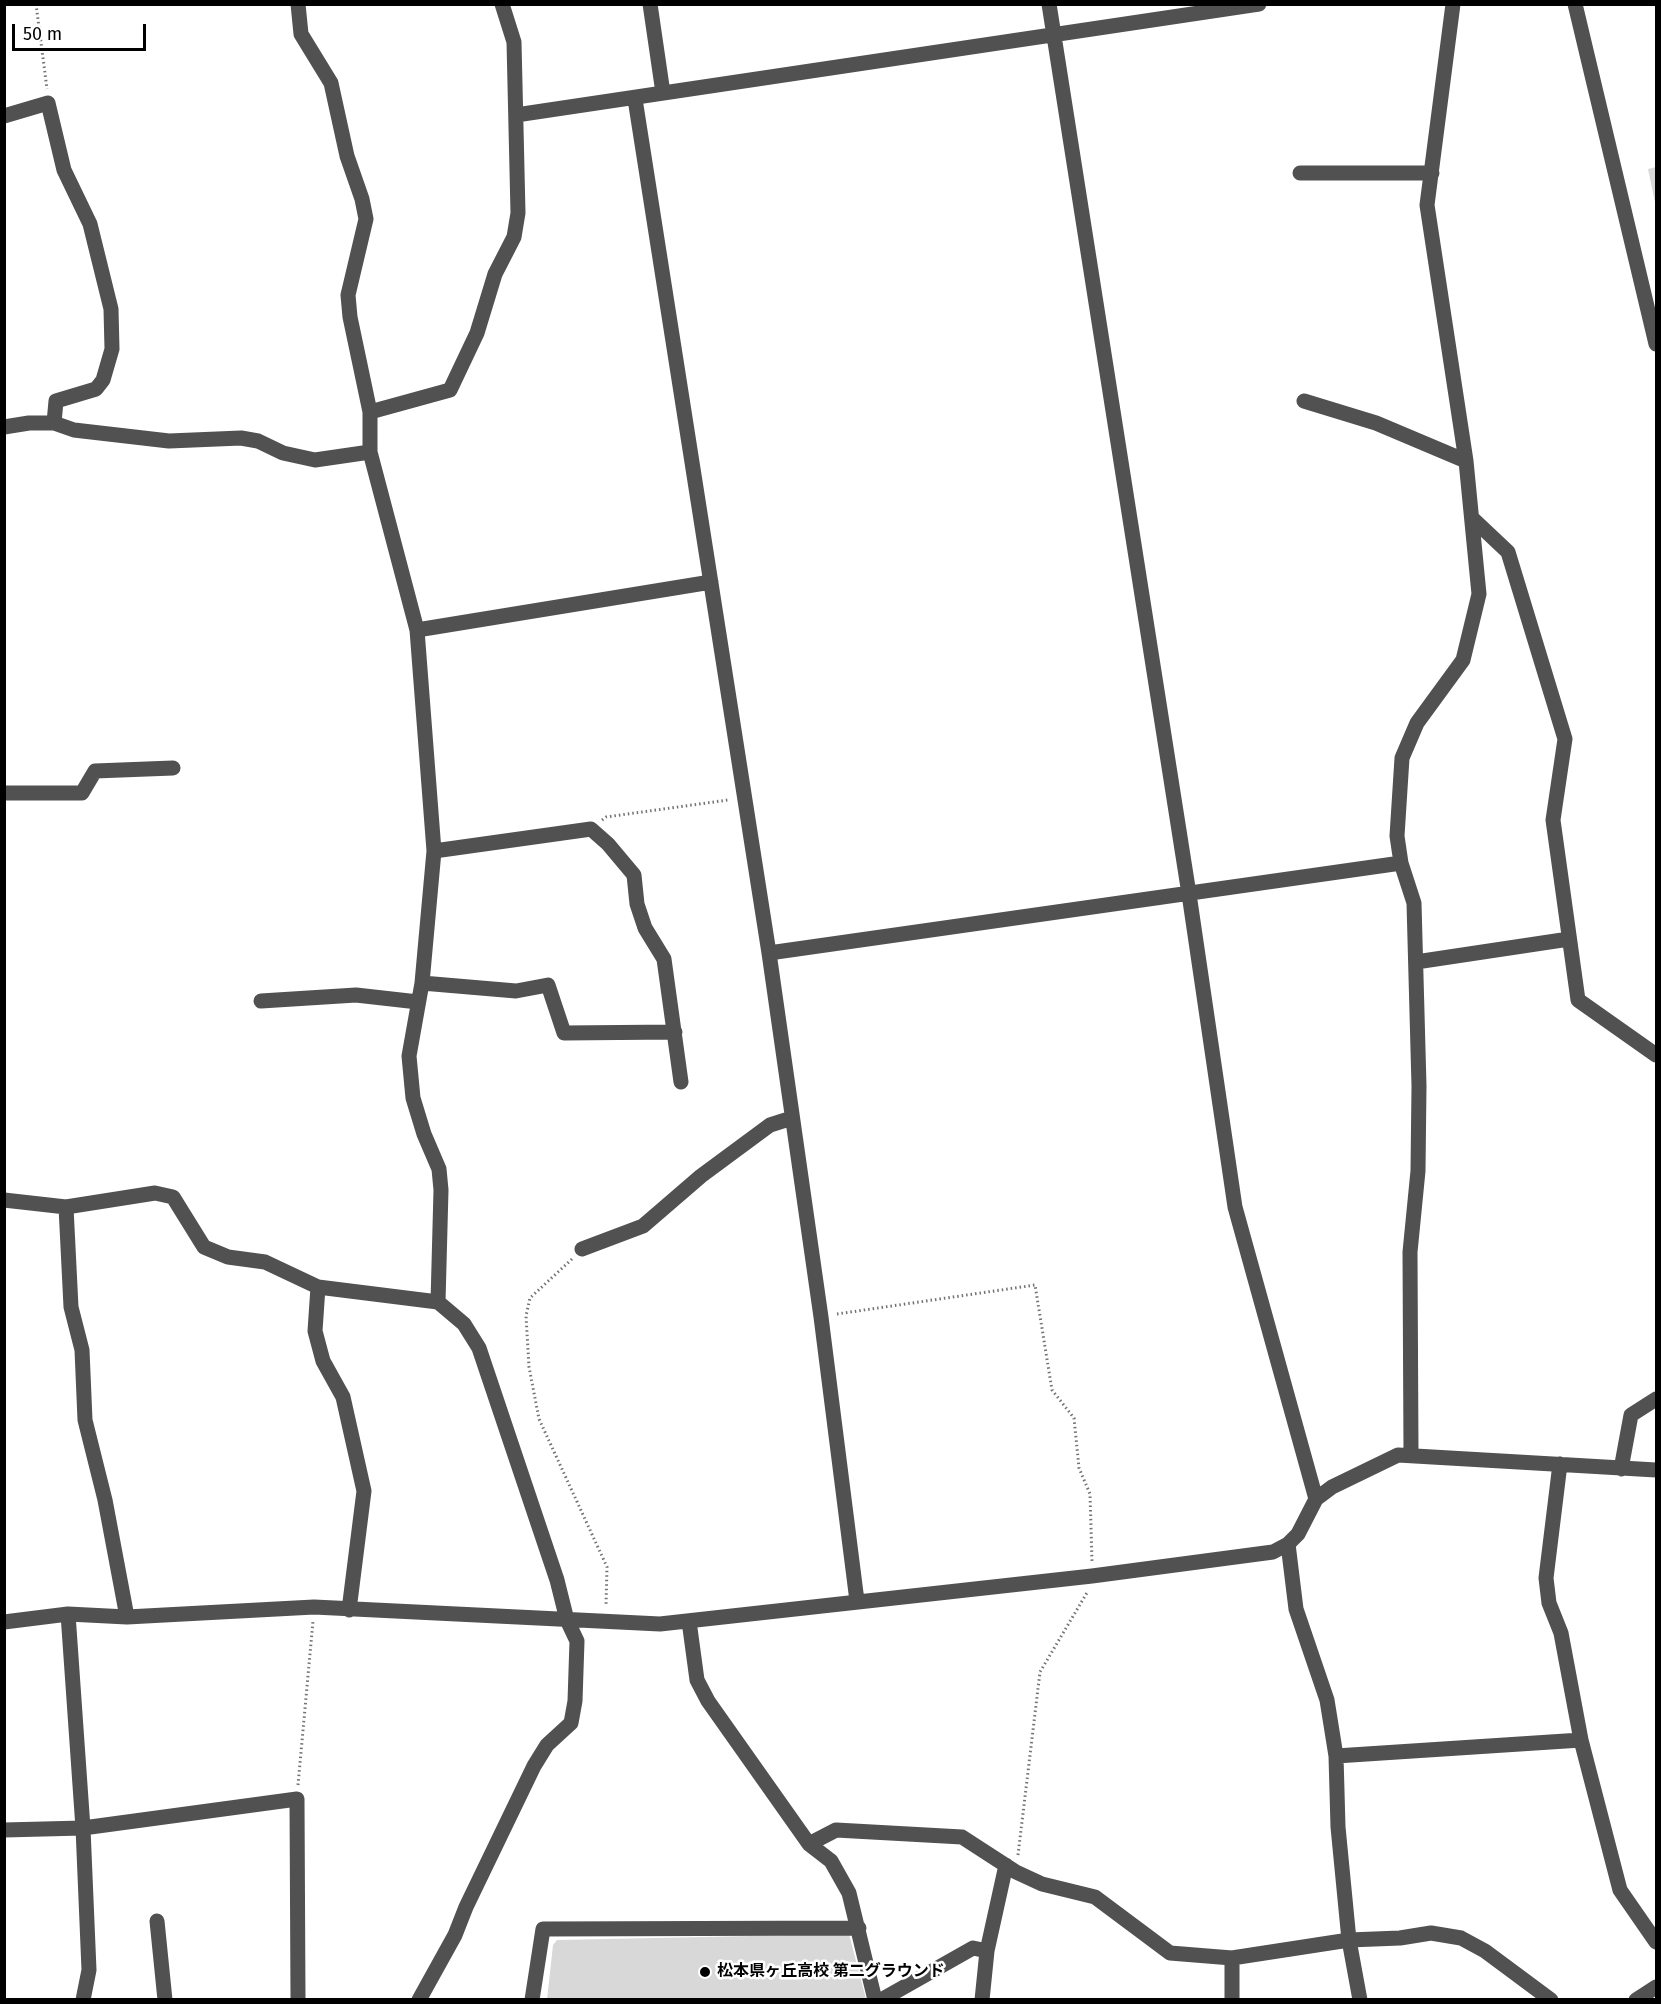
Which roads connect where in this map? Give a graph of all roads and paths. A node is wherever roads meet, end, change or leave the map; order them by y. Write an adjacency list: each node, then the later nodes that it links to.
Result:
1 (36, 4): 12 (path)
2 (298, 4): 19 (street)
3 (502, 4): 13 (street)
4 (650, 4): 10 (street)
5 (1049, 4): 9 (street)
6 (1259, 4): 9 (street)
7 (1453, 4): 16 (street)
8 (1575, 4): 17 (street)
9 (1053, 35): 10 (street); 33 (street)
10 (663, 93): 11 (street)
11 (635, 99): 13 (street); 25 (street)
12 (48, 103): 14 (street); 20 (street)
13 (516, 115): 19 (street)
14 (4, 116)
15 (1300, 173): 16 (street)
16 (1432, 174): 23 (street)
17 (1656, 344)
18 (1304, 401): 23 (street)
19 (370, 412): 22 (street)
20 (54, 423): 21 (street); 22 (street)
21 (4, 427)
22 (370, 452): 26 (street)
23 (1466, 461): 24 (street)
24 (1473, 519): 32 (street); 34 (street)
25 (711, 582): 26 (street); 29 (street)
26 (417, 630): 31 (street)
27 (173, 768): 28 (street)
28 (4, 793)
29 (745, 798): 30 (path); 35 (street)
30 (591, 829): 31 (street); 40 (street)
31 (434, 851): 37 (street)
32 (1401, 863): 33 (street); 36 (street)
33 (1189, 894): 35 (street); 55 (street)
34 (1569, 939): 36 (street); 41 (street)
35 (769, 953): 43 (street)
36 (1416, 962): 51 (street)
37 (422, 983): 39 (street); 40 (street)
38 (261, 1001): 39 (street)
39 (418, 1002): 48 (street)
40 (675, 1032): 42 (street)
41 (1656, 1055)
42 (681, 1082)
43 (792, 1118): 46 (street); 49 (street)
44 (4, 1200): 45 (street)
45 (66, 1207): 47 (street); 62 (street)
46 (582, 1249): 66 (path)
47 (318, 1287): 48 (street); 60 (street)
48 (438, 1302): 63 (street)
49 (821, 1317): 57 (path); 58 (street)
50 (1656, 1399): 53 (street)
51 (1411, 1453): 52 (street); 55 (street)
52 (1560, 1464): 53 (street); 67 (street)
53 (1621, 1469): 54 (street)
54 (1656, 1470)
55 (1316, 1499): 56 (street)
56 (1288, 1544): 57 (street); 68 (street)
57 (1092, 1576): 58 (street); 73 (path)
58 (857, 1601): 64 (street)
59 (314, 1607): 60 (street); 62 (street); 69 (path)
60 (349, 1610): 63 (street)
61 (68, 1614): 62 (street); 65 (street); 70 (street)
62 (127, 1617)
63 (567, 1620): 66 (street); 84 (street)
64 (689, 1621): 66 (street); 72 (street)
65 (4, 1622)
66 (605, 1622)
67 (1581, 1740): 68 (street); 77 (street)
68 (1336, 1756): 76 (street)
69 (297, 1799): 70 (street); 83 (street)
70 (83, 1828): 71 (street); 81 (street)
71 (4, 1830)
72 (809, 1844): 73 (street); 75 (street)
73 (1011, 1869): 78 (street); 79 (street)
74 (157, 1921): 82 (street)
75 (858, 1928): 85 (street); 86 (street)
76 (1349, 1940): 79 (street); 90 (street); 91 (street)
77 (1656, 1942)
78 (987, 1951): 87 (street); 88 (street)
79 (1232, 1958): 89 (street)
80 (1656, 1987): 92 (street)
81 (83, 2000)
82 (165, 2000)
83 (298, 2000)
84 (419, 2000)
85 (532, 2000)
86 (875, 2000)
87 (881, 2000)
88 (982, 2000)
89 (1232, 2000)
90 (1360, 2000)
91 (1551, 2000)
92 (1636, 2000)

